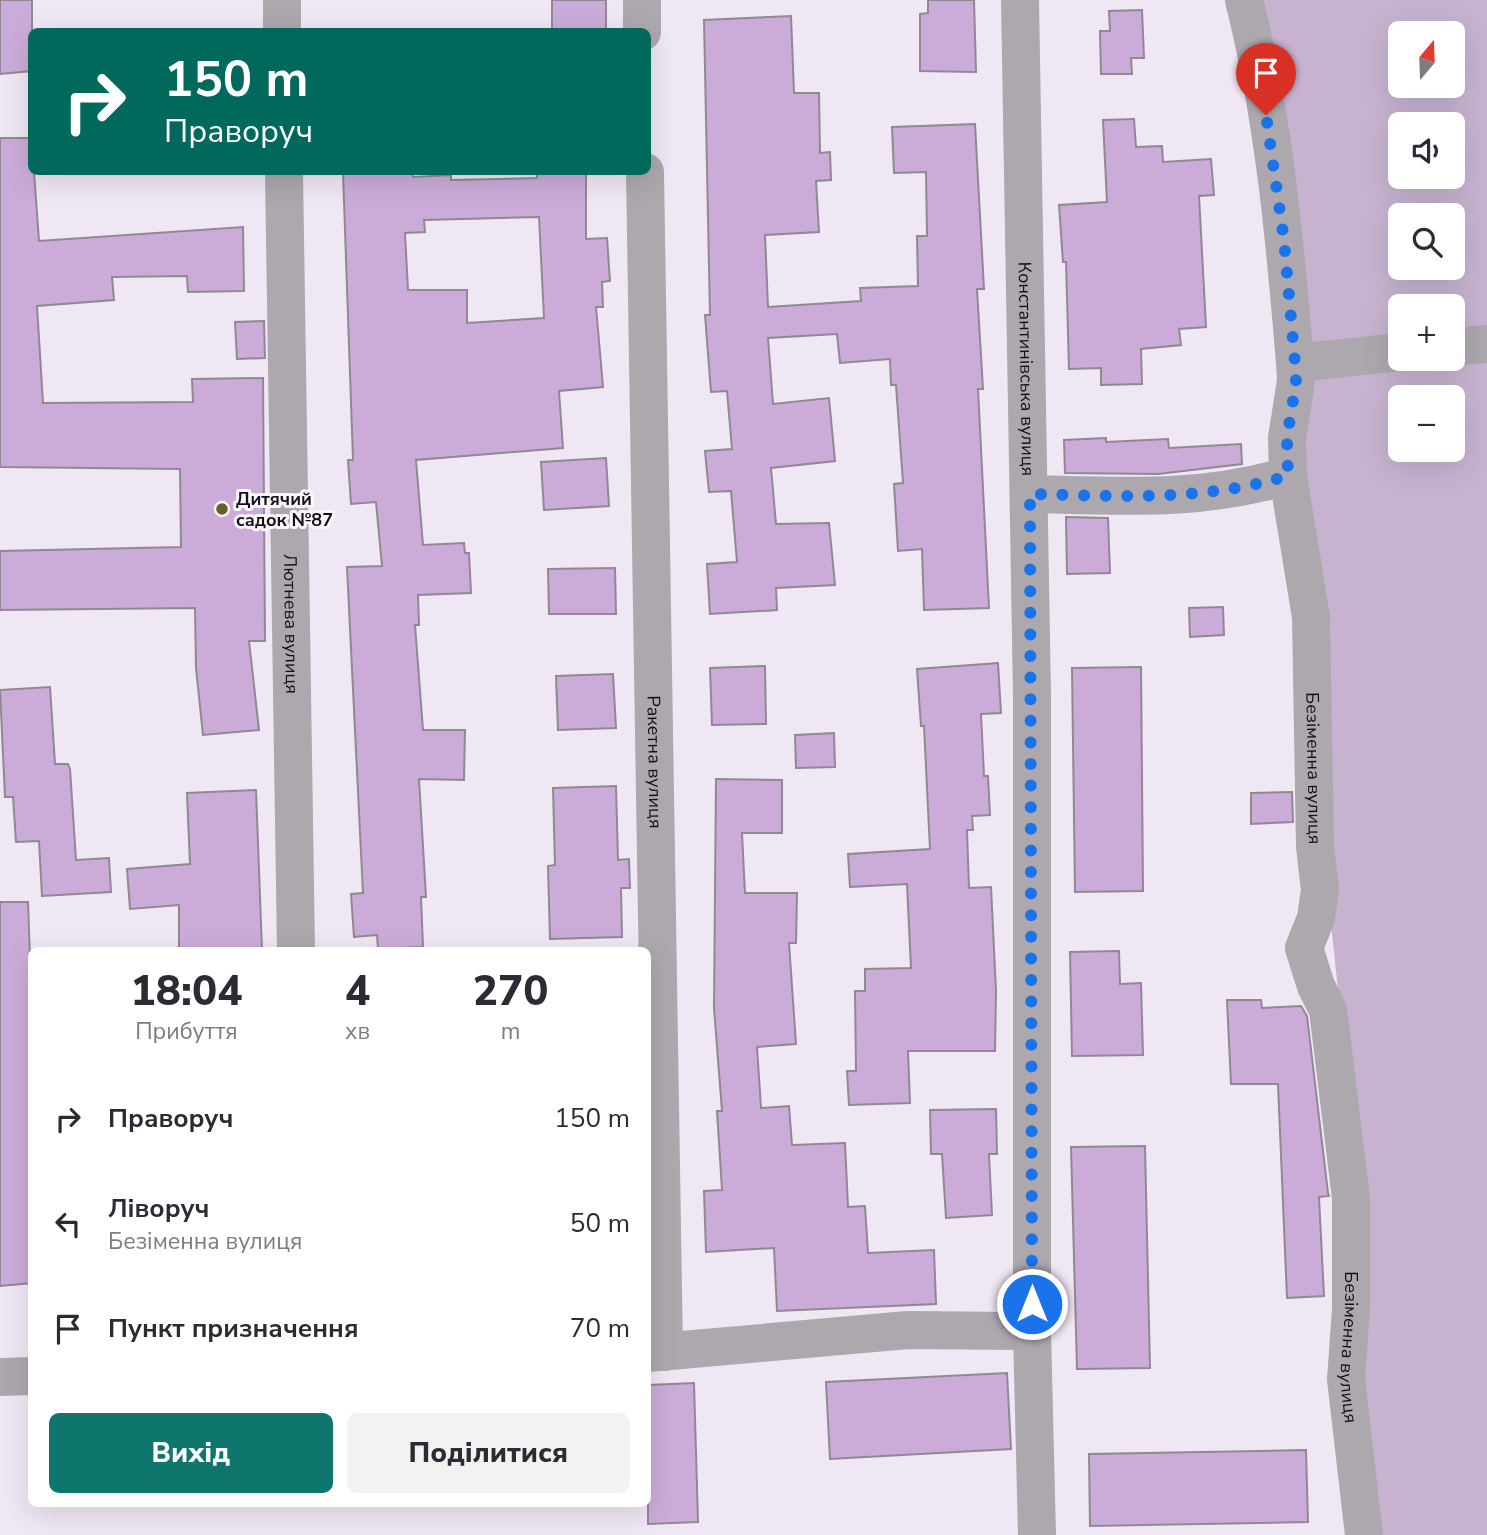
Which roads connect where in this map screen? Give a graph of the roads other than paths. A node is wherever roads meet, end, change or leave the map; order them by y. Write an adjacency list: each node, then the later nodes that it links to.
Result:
1 (282, 0): 5 (street)
2 (642, 0): 6 (street)
3 (1020, 0): 14 (street, Константинівська вулиця)
4 (1244, 0): 12 (street, Безіменна вулиця)
5 (282, 28)
6 (642, 28)
7 (284, 175): 15 (street, Лютнева вулиця)
8 (645, 175): 17 (street, Ракетна вулиця)
9 (1487, 344): 10 (street)
10 (1465, 346)
11 (1388, 353): 12 (street)
12 (1295, 363): 13 (street, Безіменна вулиця)
13 (1288, 476): 14 (street); 21 (street, Безіменна вулиця)
14 (1030, 494): 16 (street, Константинівська вулиця)
15 (296, 947)
16 (1032, 1331): 17 (street); 20 (street, Константинівська вулиця)
17 (656, 1353)
18 (28, 1376): 19 (street)
19 (0, 1377)
20 (1037, 1535)
21 (1364, 1535)

